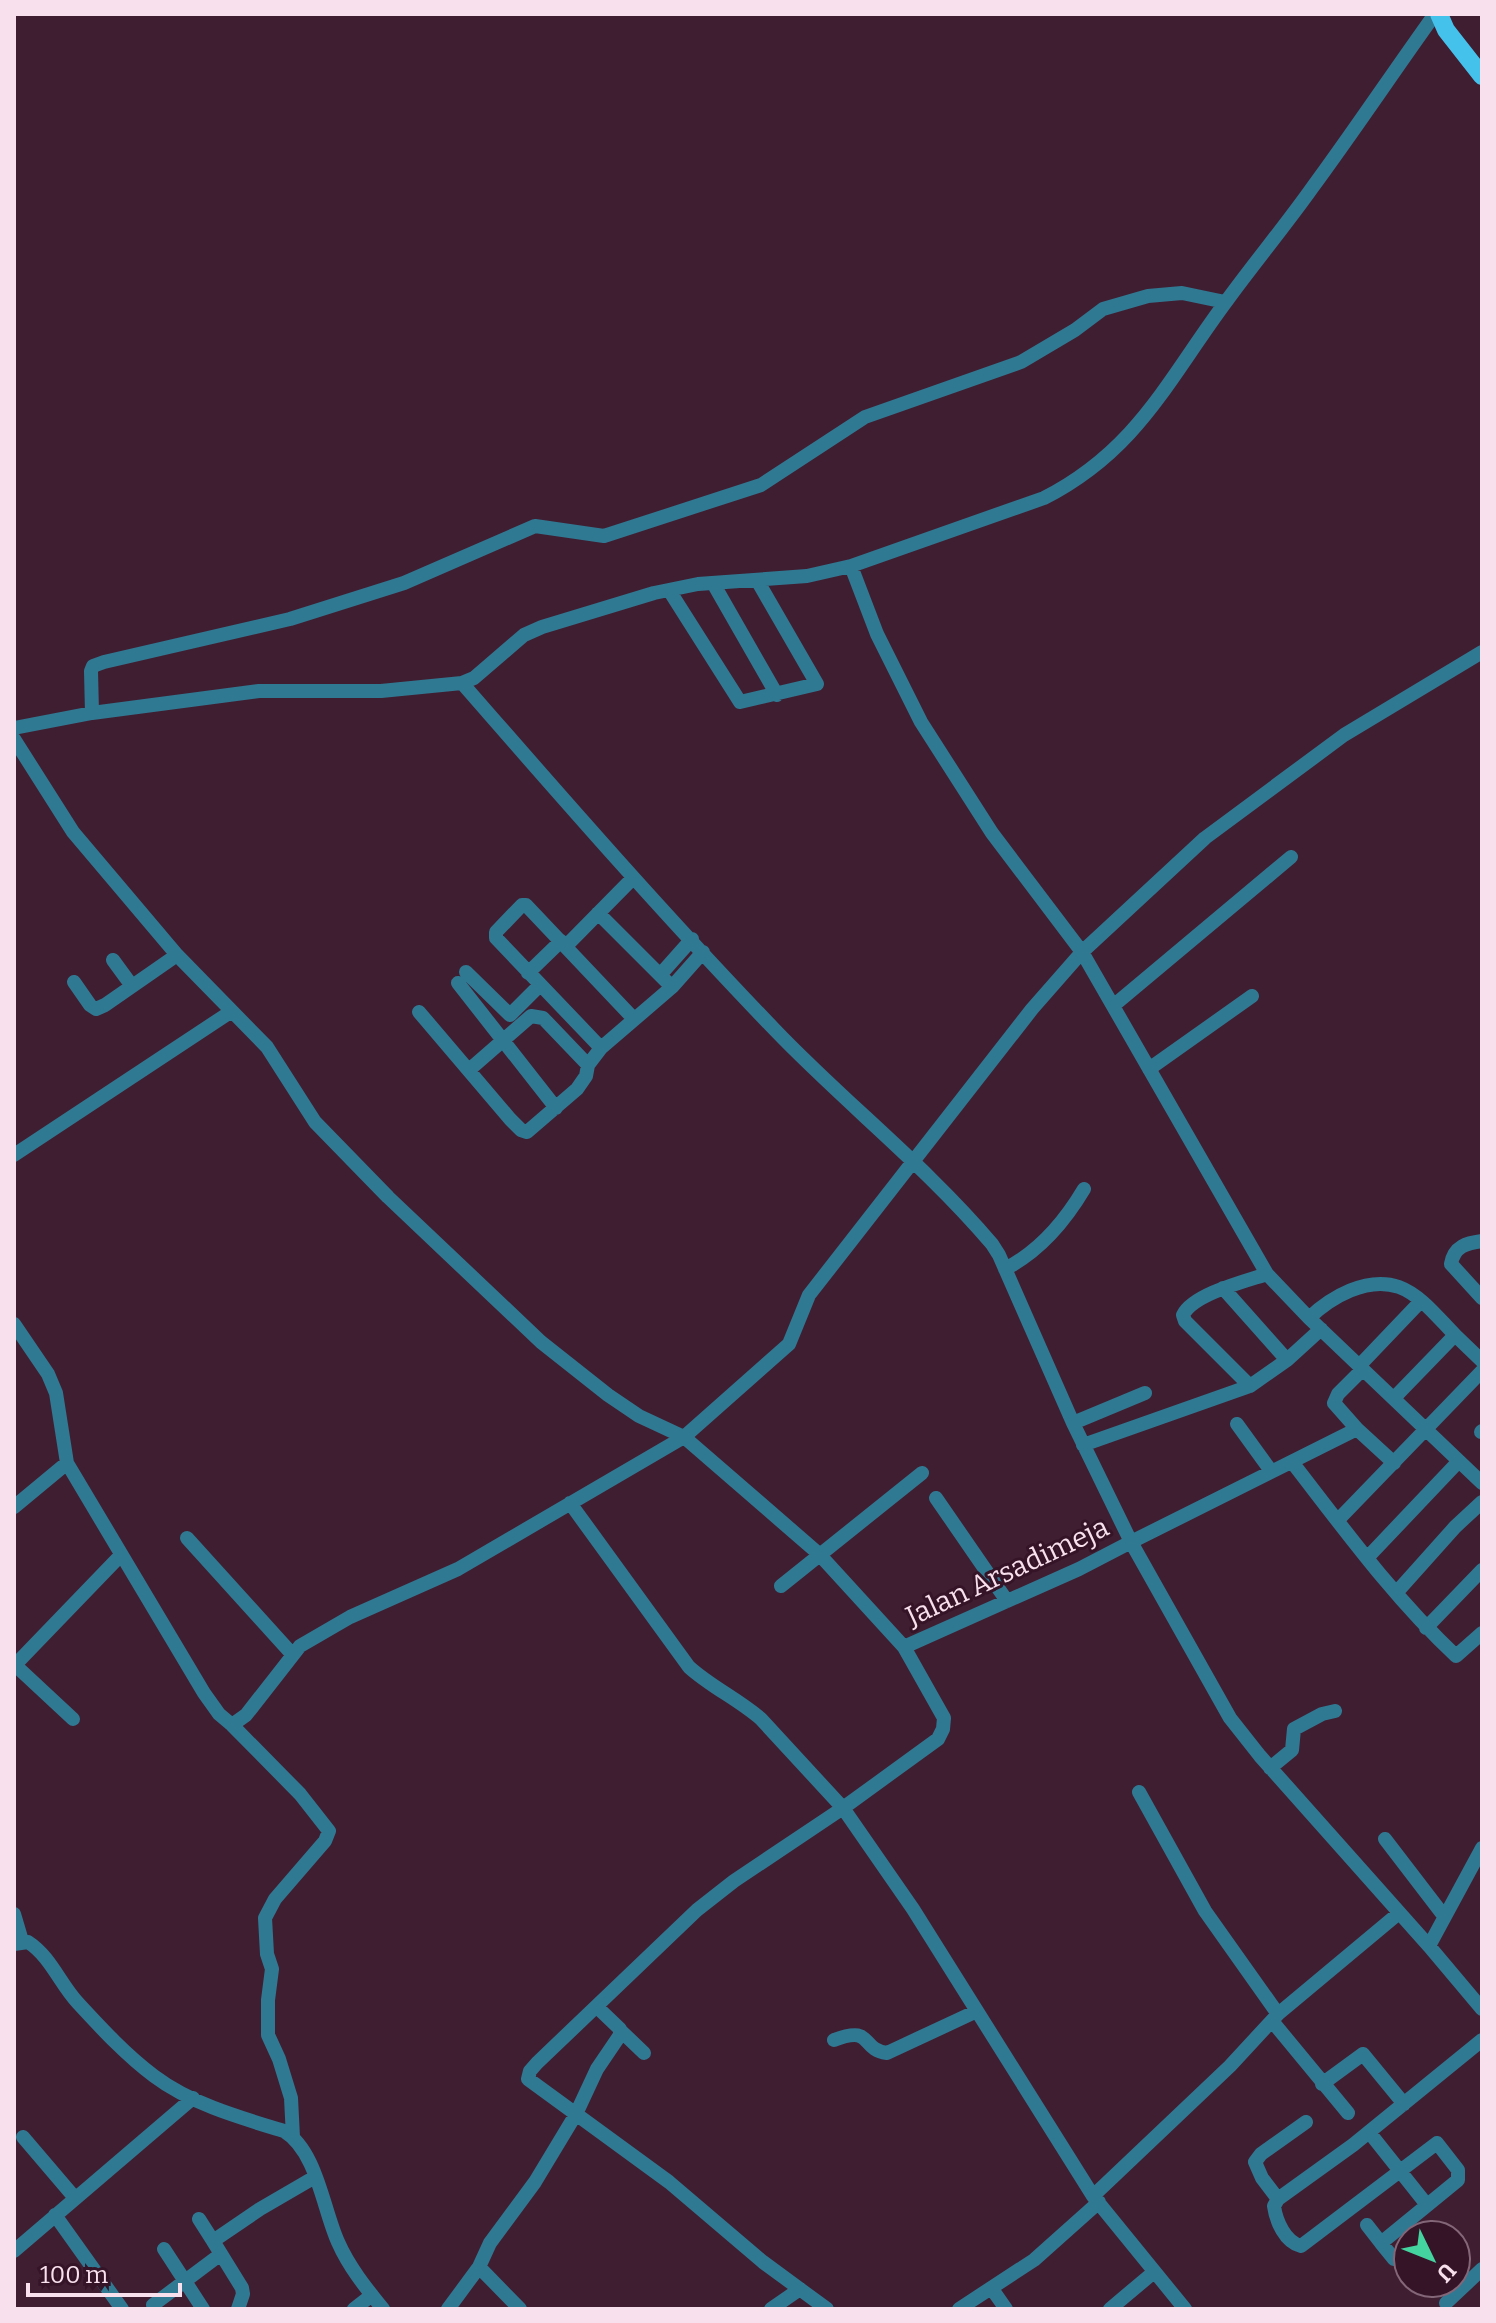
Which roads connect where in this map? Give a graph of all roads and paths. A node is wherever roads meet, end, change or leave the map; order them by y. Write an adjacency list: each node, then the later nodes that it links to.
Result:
1 (1437, 14): 2 (main road); 3 (street)
2 (1482, 76)
3 (1225, 302): 4 (street); 11 (street)
4 (851, 566): 5 (street); 20 (street)
5 (757, 580): 6 (street); 10 (street)
6 (713, 583): 7 (street); 10 (street)
7 (669, 590): 9 (street); 10 (street)
8 (1482, 652): 20 (street)
9 (462, 683): 11 (street); 15 (street)
10 (777, 695)
11 (92, 713): 12 (street)
12 (14, 728)
13 (14, 739): 21 (street)
14 (1291, 857): 30 (street)
15 (633, 878): 16 (street); 17 (street)
16 (598, 913): 18 (street); 24 (street)
17 (692, 939): 19 (street); 24 (street)
18 (564, 943): 23 (street); 23 (street); 33 (street)
19 (703, 952): 28 (street); 41 (street)
20 (1082, 952): 30 (street); 41 (street)
21 (177, 955): 27 (street); 31 (street)
22 (113, 960): 27 (street)
23 (528, 973): 26 (street)
24 (660, 975): 28 (street)
25 (74, 982): 27 (street)
26 (540, 985): 34 (street); 35 (street)
27 (132, 986)
28 (672, 987): 33 (street)
29 (1252, 996): 37 (street)
30 (1113, 1006): 37 (street)
31 (232, 1011): 40 (street); 64 (street)
32 (419, 1012): 38 (street)
33 (634, 1019): 35 (street)
34 (503, 1040): 36 (street); 38 (street); 39 (street)
35 (601, 1048): 36 (street)
36 (588, 1065): 39 (street)
37 (1149, 1069): 45 (street)
38 (469, 1070): 39 (street)
39 (556, 1108)
40 (14, 1155)
41 (914, 1163): 44 (street); 64 (street)
42 (1084, 1189): 44 (street)
43 (1482, 1241): 47 (street)
44 (1005, 1269): 60 (street)
45 (1267, 1274): 46 (street); 49 (street)
46 (1223, 1288): 53 (street); 57 (street)
47 (1481, 1295)
48 (1421, 1301): 49 (street); 52 (street); 55 (street)
49 (1309, 1318): 51 (street)
50 (14, 1324): 68 (street)
51 (1321, 1329): 53 (street); 55 (street)
52 (1455, 1335): 54 (street); 59 (street)
53 (1287, 1360): 57 (street)
54 (1482, 1361)
55 (1361, 1367): 59 (street); 62 (street)
56 (1482, 1371): 63 (street)
57 (1250, 1386): 65 (street)
58 (1145, 1393): 60 (street)
59 (1394, 1398): 63 (street)
60 (1073, 1423): 65 (street)
61 (1237, 1424): 70 (street)
62 (1357, 1429): 67 (street); 69 (street)
63 (1426, 1429): 66 (street); 69 (street)
64 (684, 1437): 75 (street); 80 (street)
65 (1083, 1445): 79 (street)
66 (1459, 1461): 72 (street); 82 (street)
67 (1292, 1462): 70 (street); 77 (street)
68 (67, 1463): 76 (street); 81 (street)
69 (1394, 1463): 77 (street)
70 (1271, 1471): 79 (street)
71 (922, 1473): 80 (street)
72 (1482, 1483)
73 (936, 1498): 86 (street)
74 (1482, 1502): 85 (street)
75 (570, 1503): 90 (street); 97 (street)
76 (14, 1507)
77 (1338, 1520): 82 (street)
78 (187, 1538): 90 (street)
79 (1131, 1542): 86 (street, Jalan Arsadimeja); 95 (street, Jalan Arsadimeja)
80 (819, 1554): 84 (street); 89 (street)
81 (121, 1555): 91 (street); 94 (street)
82 (1367, 1558): 85 (street)
83 (1482, 1570): 87 (street)
84 (781, 1586)
85 (1396, 1593): 87 (street)
86 (1007, 1601): 89 (street, Jalan Arsadimeja)
87 (1426, 1628): 88 (street)
88 (1482, 1633)
89 (904, 1647): 97 (street, Jalan Arsadimeja)
90 (292, 1654): 94 (street)
91 (14, 1666): 93 (street)
92 (1335, 1711): 95 (street)
93 (73, 1719)
94 (232, 1725): 121 (street)
95 (1270, 1768): 100 (street, Jalan Arsadimeja)
96 (1139, 1792): 108 (street)
97 (843, 1808): 105 (street); 107 (street)
98 (1385, 1839): 102 (street)
99 (1482, 1848): 102 (street)
100 (1399, 1913): 104 (street, Jalan Arsadimeja); 108 (street)
101 (14, 1914): 103 (street)
102 (1444, 1916): 104 (street)
103 (18, 1943): 114 (street)
104 (1429, 1946): 106 (street, Jalan Arsadimeja)
105 (597, 2007): 109 (street); 117 (street)
106 (1482, 2009)
107 (977, 2011): 110 (street); 125 (street)
108 (1275, 2018): 113 (street); 125 (street)
109 (621, 2031): 112 (street); 117 (street)
110 (834, 2040)
111 (1482, 2040): 115 (street)
112 (644, 2053)
113 (1322, 2084): 115 (street); 116 (street)
114 (193, 2098): 121 (street); 124 (street)
115 (1404, 2104): 119 (street)
116 (1348, 2113)
117 (576, 2114): 136 (street); 140 (street)
118 (1306, 2122): 126 (street)
119 (1369, 2132): 122 (street); 126 (street)
120 (23, 2137): 124 (street)
121 (293, 2137): 123 (street)
122 (1399, 2171): 126 (street); 127 (street); 127 (street)
123 (315, 2177): 132 (street); 142 (street)
124 (75, 2198): 128 (street)
125 (1096, 2199): 138 (street); 141 (street)
126 (1278, 2199)
127 (1427, 2205): 131 (street)
128 (55, 2215): 134 (street); 145 (street)
129 (199, 2219): 132 (street)
130 (1367, 2225): 131 (street)
131 (1381, 2243): 135 (street)
132 (217, 2248): 139 (street); 147 (street)
133 (164, 2249): 139 (street)
134 (14, 2251)
135 (1392, 2257)
136 (479, 2267): 150 (street); 151 (street)
137 (1482, 2269): 143 (street)
138 (1154, 2272): 156 (street); 157 (street)
139 (185, 2282): 144 (street); 146 (street)
140 (800, 2289): 152 (street); 153 (street)
141 (992, 2289): 154 (street); 155 (street)
142 (372, 2295): 148 (street); 149 (street)
143 (1446, 2303)
144 (153, 2305)
145 (122, 2309)
146 (203, 2309)
147 (238, 2309)
148 (354, 2309)
149 (383, 2309)
150 (448, 2309)
151 (520, 2309)
152 (771, 2309)
153 (827, 2309)
154 (959, 2309)
155 (1006, 2309)
156 (1110, 2309)
157 (1185, 2309)

